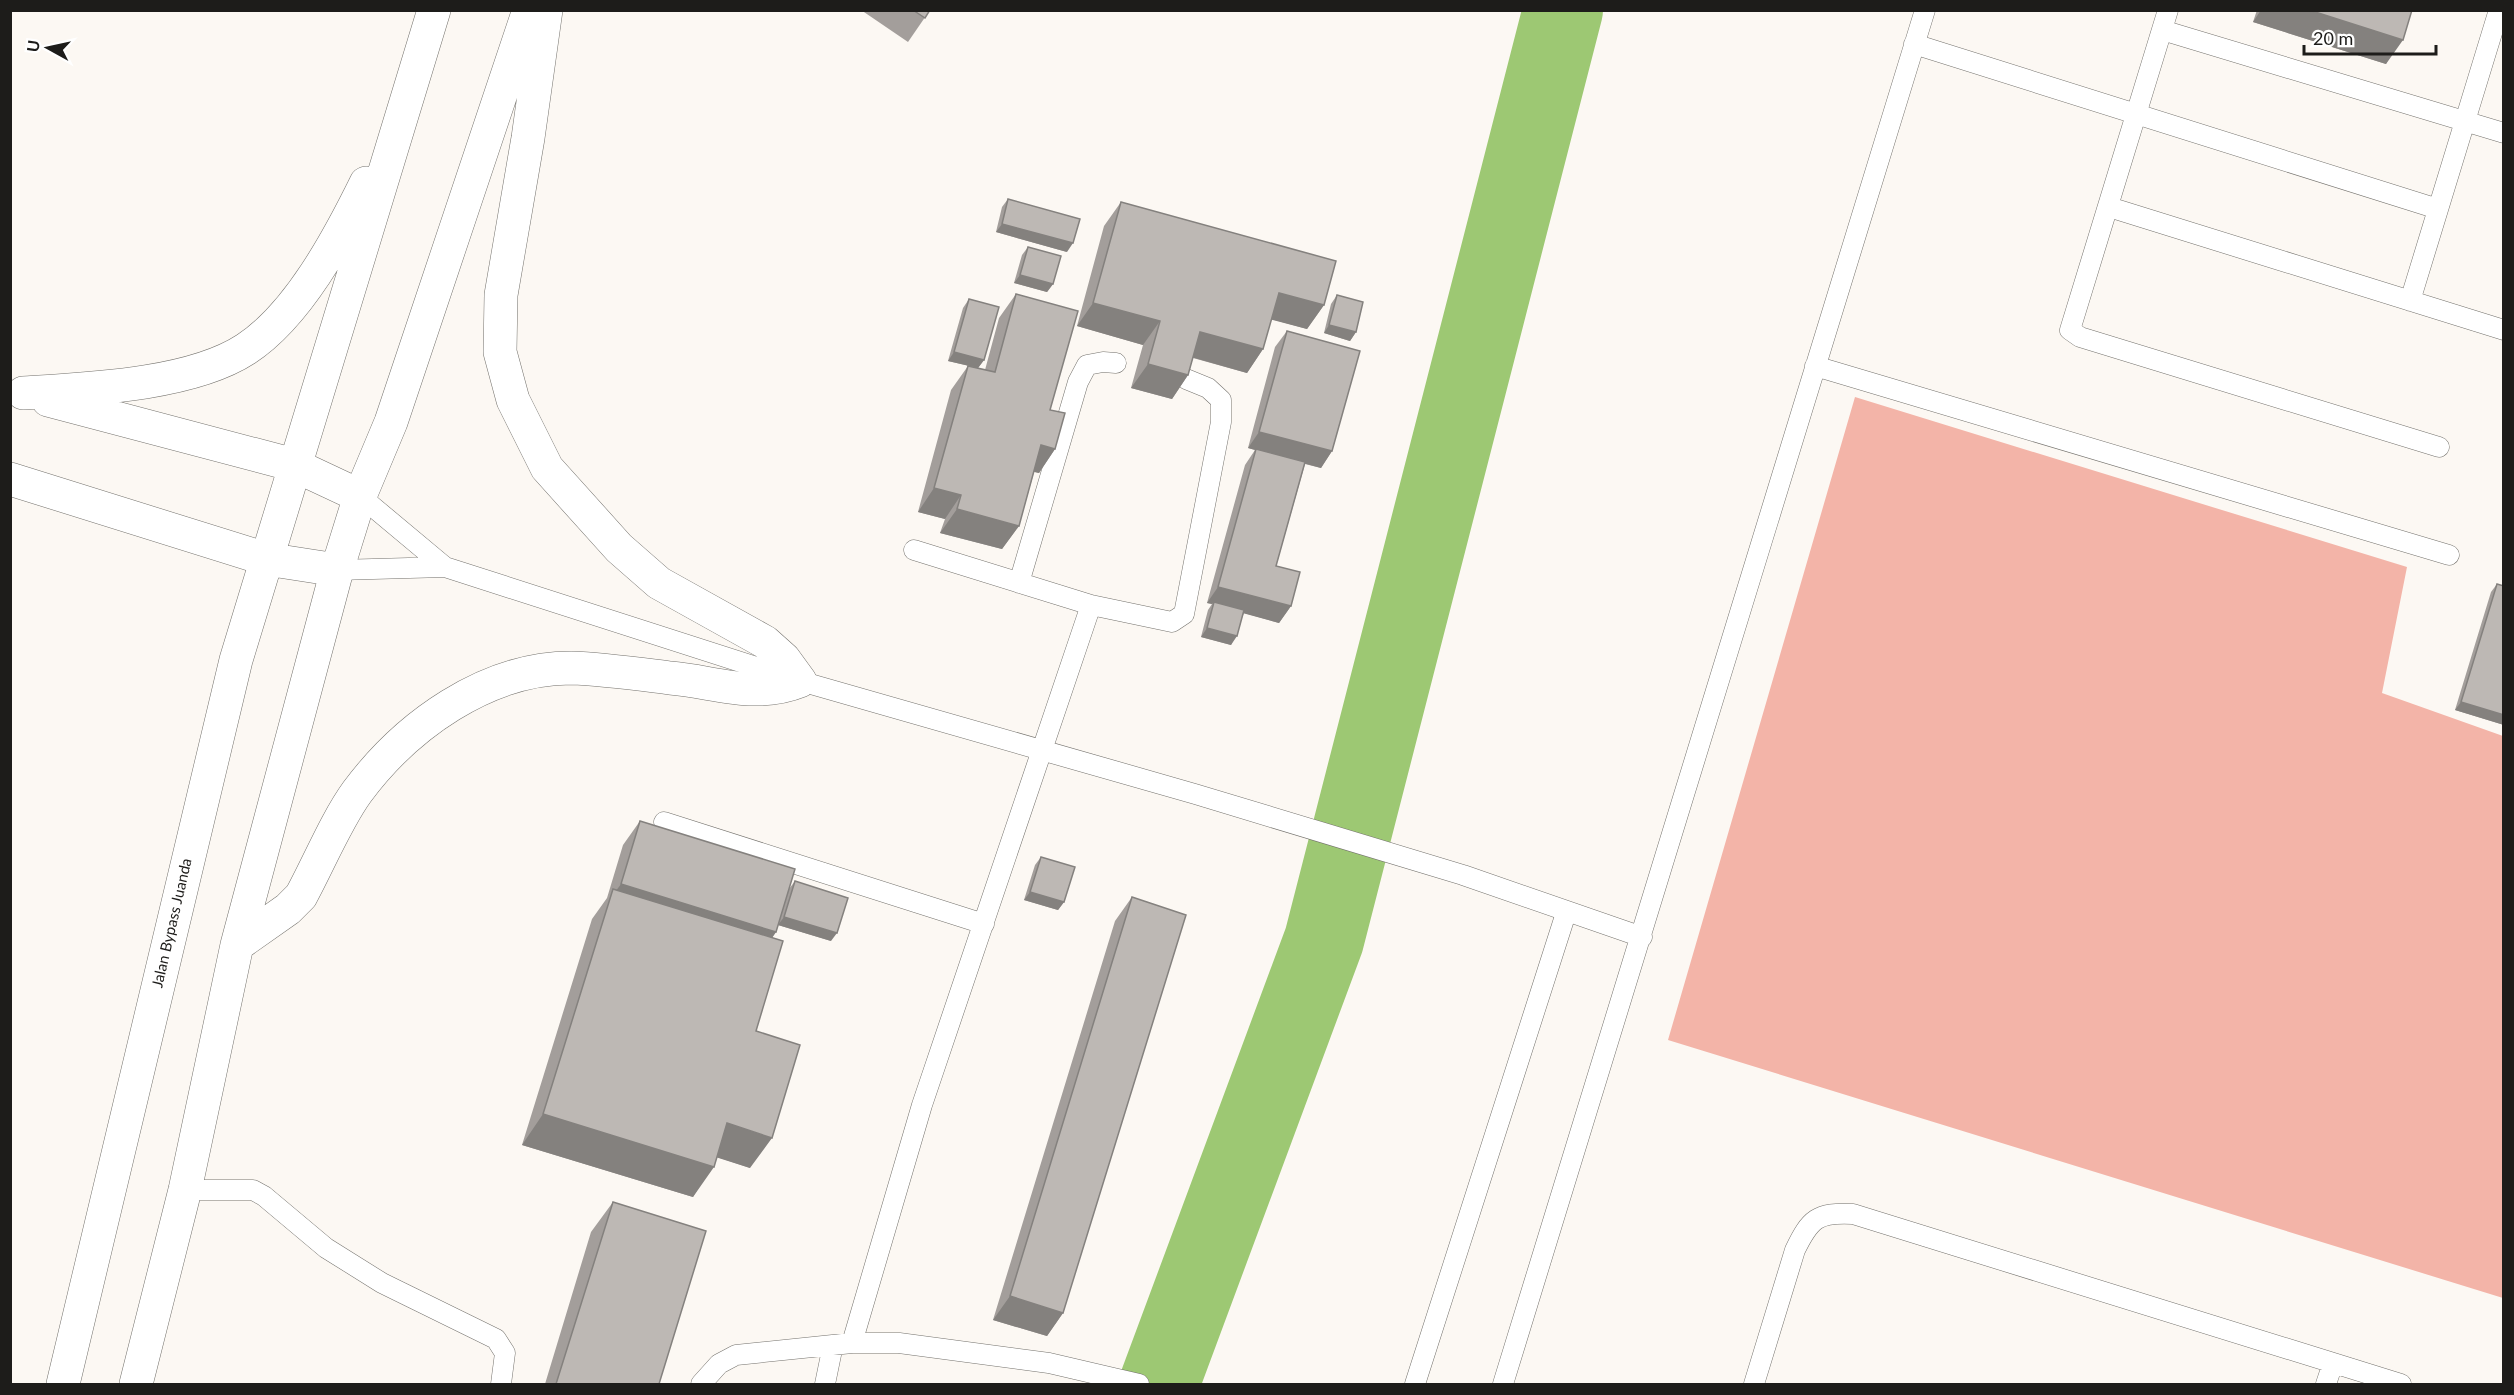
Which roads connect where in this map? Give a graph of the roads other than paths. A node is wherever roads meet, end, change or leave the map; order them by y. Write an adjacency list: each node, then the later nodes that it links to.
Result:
1 (434, 10): 9 (main road)
2 (529, 10): 24 (main road)
3 (546, 10): 32 (main road)
4 (1924, 10): 8 (lane)
5 (2168, 10): 7 (lane)
6 (2499, 10): 11 (lane)
7 (2162, 30): 10 (lane); 11 (lane)
8 (1914, 44): 10 (lane); 18 (lane)
9 (404, 106): 20 (main road); 22 (main road, Jalan Bypass Juanda)
10 (2137, 114): 13 (lane); 14 (lane)
11 (2465, 122): 12 (lane); 14 (lane)
12 (2504, 133)
13 (2109, 207): 15 (lane); 21 (lane)
14 (2438, 209): 15 (lane)
15 (2409, 301): 16 (lane)
16 (2504, 330)
17 (1116, 363): 30 (lane)
18 (1815, 366): 26 (lane); 37 (lane)
19 (1186, 379): 31 (lane)
20 (17, 392): 22 (main road)
21 (2439, 447)
22 (294, 465): 24 (main road); 27 (main road, Jalan Bypass Juanda)
23 (10, 479): 27 (main road)
24 (360, 496): 28 (lane); 29 (main road)
25 (914, 550): 30 (lane)
26 (2449, 555)
27 (266, 559): 29 (main road); 43 (main road, Jalan Bypass Juanda)
28 (445, 567): 29 (lane); 32 (lane)
29 (338, 570): 38 (main road)
30 (1019, 582): 31 (lane)
31 (1090, 605): 33 (lane)
32 (800, 681): 33 (lane); 38 (main road)
33 (1042, 751): 35 (lane); 36 (lane)
34 (664, 822): 36 (lane)
35 (1566, 913): 37 (lane); 49 (lane)
36 (984, 924): 40 (lane)
37 (1642, 937): 50 (lane)
38 (237, 945): 39 (main road)
39 (185, 1190): 44 (main road); 45 (lane)
40 (842, 1344): 42 (lane); 46 (lane); 47 (lane)
41 (2333, 1363): 51 (lane); 52 (lane); 53 (lane)
42 (1077, 1376): 48 (lane)
43 (63, 1384)
44 (136, 1384)
45 (501, 1384)
46 (701, 1384)
47 (825, 1384)
48 (1139, 1384)
49 (1415, 1384)
50 (1503, 1384)
51 (1754, 1384)
52 (2326, 1384)
53 (2401, 1384)

